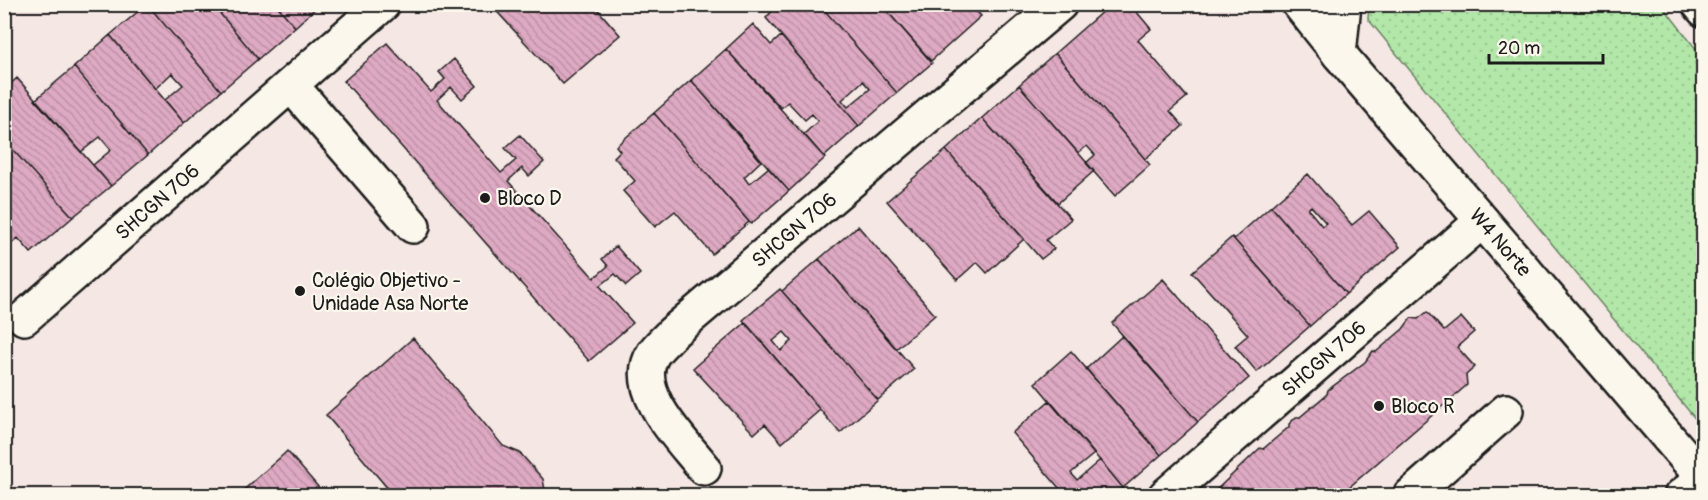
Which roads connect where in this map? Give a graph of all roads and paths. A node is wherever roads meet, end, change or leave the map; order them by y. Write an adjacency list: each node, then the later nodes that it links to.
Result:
1 (383, 4): 8 (street, SHCGN 706)
2 (1299, 4): 7 (street, W4 Norte)
3 (1344, 4): 7 (street)
4 (1700, 4): 6 (street)
5 (1041, 10): 13 (street, SHCGN 706)
6 (1704, 10)
7 (1339, 54): 9 (street, W4 Norte)
8 (291, 85): 10 (street); 11 (street, SHCGN 706)
9 (1482, 221): 14 (street, W4 Norte); 15 (street, SHCGN 706)
10 (413, 226)
11 (24, 318)
12 (1506, 411): 16 (street)
13 (704, 468)
14 (1703, 479): 17 (street)
15 (1165, 495)
16 (1410, 495)
17 (1681, 495)

